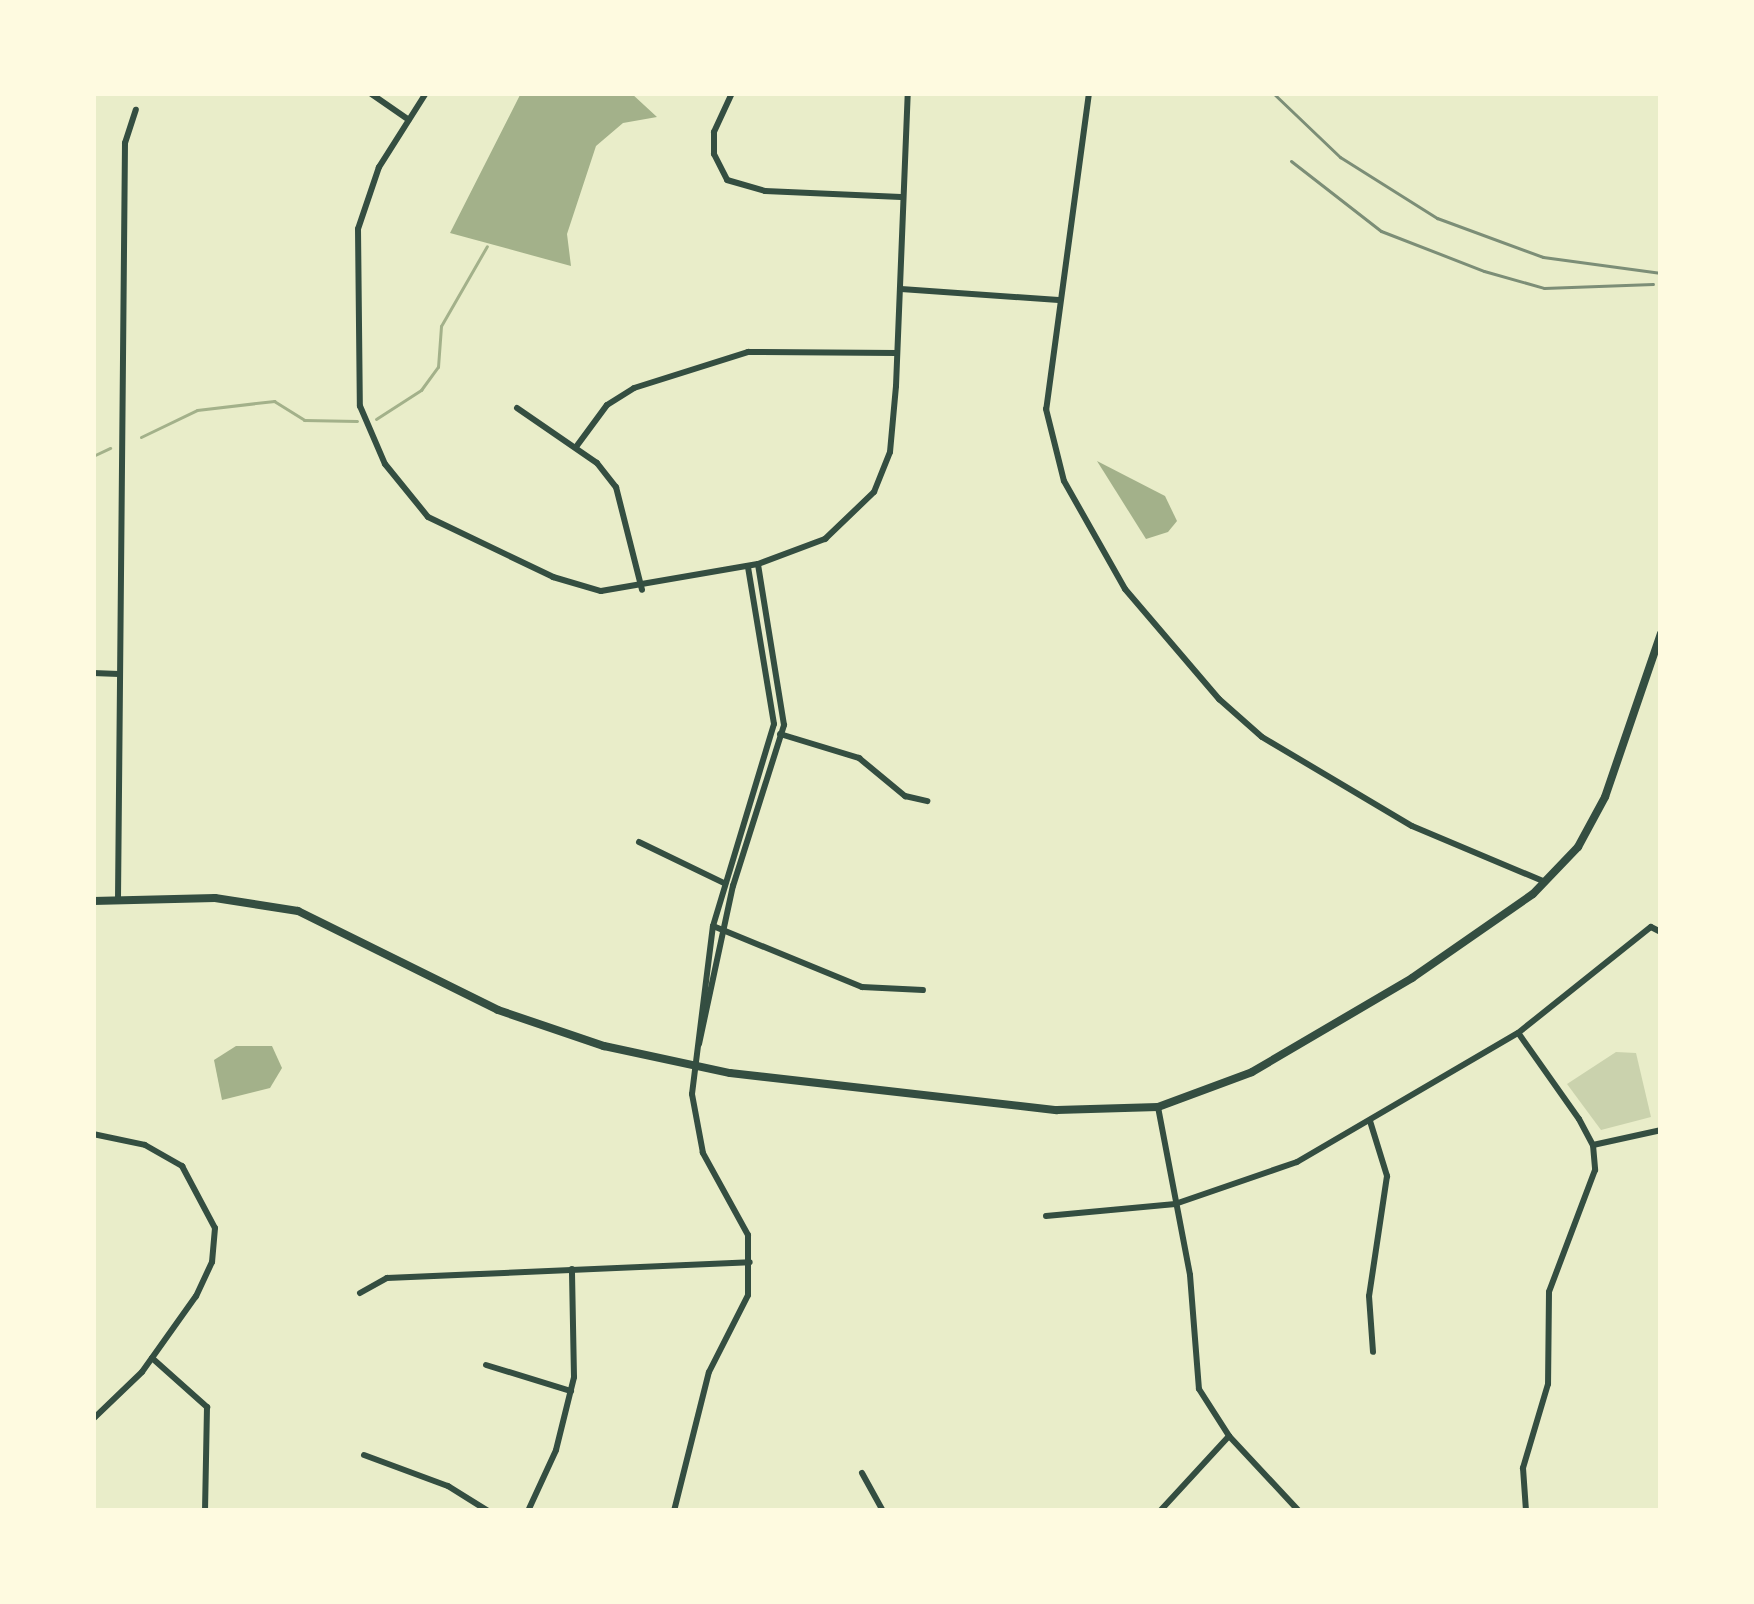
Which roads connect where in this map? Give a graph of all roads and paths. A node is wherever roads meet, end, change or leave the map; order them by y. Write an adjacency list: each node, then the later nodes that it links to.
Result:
1 (370, 93): 7 (street)
2 (426, 93): 7 (street)
3 (732, 93): 8 (street)
4 (908, 93): 8 (street)
5 (1087, 94): 10 (street)
6 (136, 110): 18 (street)
7 (409, 120): 15 (street)
8 (902, 197): 9 (street)
9 (899, 289): 10 (street); 11 (street)
10 (1059, 300): 22 (street)
11 (897, 353): 13 (street); 14 (street)
12 (517, 408): 13 (street)
13 (576, 448): 15 (street)
14 (753, 566): 15 (street); 19 (street)
15 (642, 590)
16 (1661, 633): 22 (street)
17 (93, 673): 18 (street)
18 (119, 674): 24 (street)
19 (777, 734): 20 (street); 23 (street)
20 (927, 801)
21 (639, 842): 23 (street)
22 (1545, 882): 32 (street)
23 (728, 885): 26 (street); 27 (street)
24 (118, 899): 25 (street); 31 (street)
25 (93, 901)
26 (713, 926): 27 (street); 31 (street)
27 (724, 929): 29 (street); 31 (street)
28 (1661, 932): 30 (street)
29 (923, 990)
30 (1518, 1033): 33 (street); 36 (street)
31 (694, 1065): 32 (street); 39 (street)
32 (1158, 1107): 37 (street)
33 (1370, 1121): 37 (street); 42 (street)
34 (1661, 1130): 36 (street)
35 (93, 1134): 43 (street)
36 (1593, 1145): 57 (street)
37 (1175, 1204): 38 (street); 47 (street)
38 (1046, 1216)
39 (750, 1262): 40 (street); 53 (street)
40 (572, 1270): 41 (street); 45 (street)
41 (360, 1294)
42 (1373, 1352)
43 (152, 1358): 46 (street); 50 (street)
44 (486, 1365): 45 (street)
45 (571, 1391): 52 (street)
46 (93, 1419)
47 (1229, 1436): 55 (street); 56 (street)
48 (364, 1455): 51 (street)
49 (862, 1473): 54 (street)
50 (205, 1511)
51 (488, 1511)
52 (528, 1511)
53 (674, 1511)
54 (883, 1511)
55 (1160, 1511)
56 (1299, 1511)
57 (1526, 1511)

